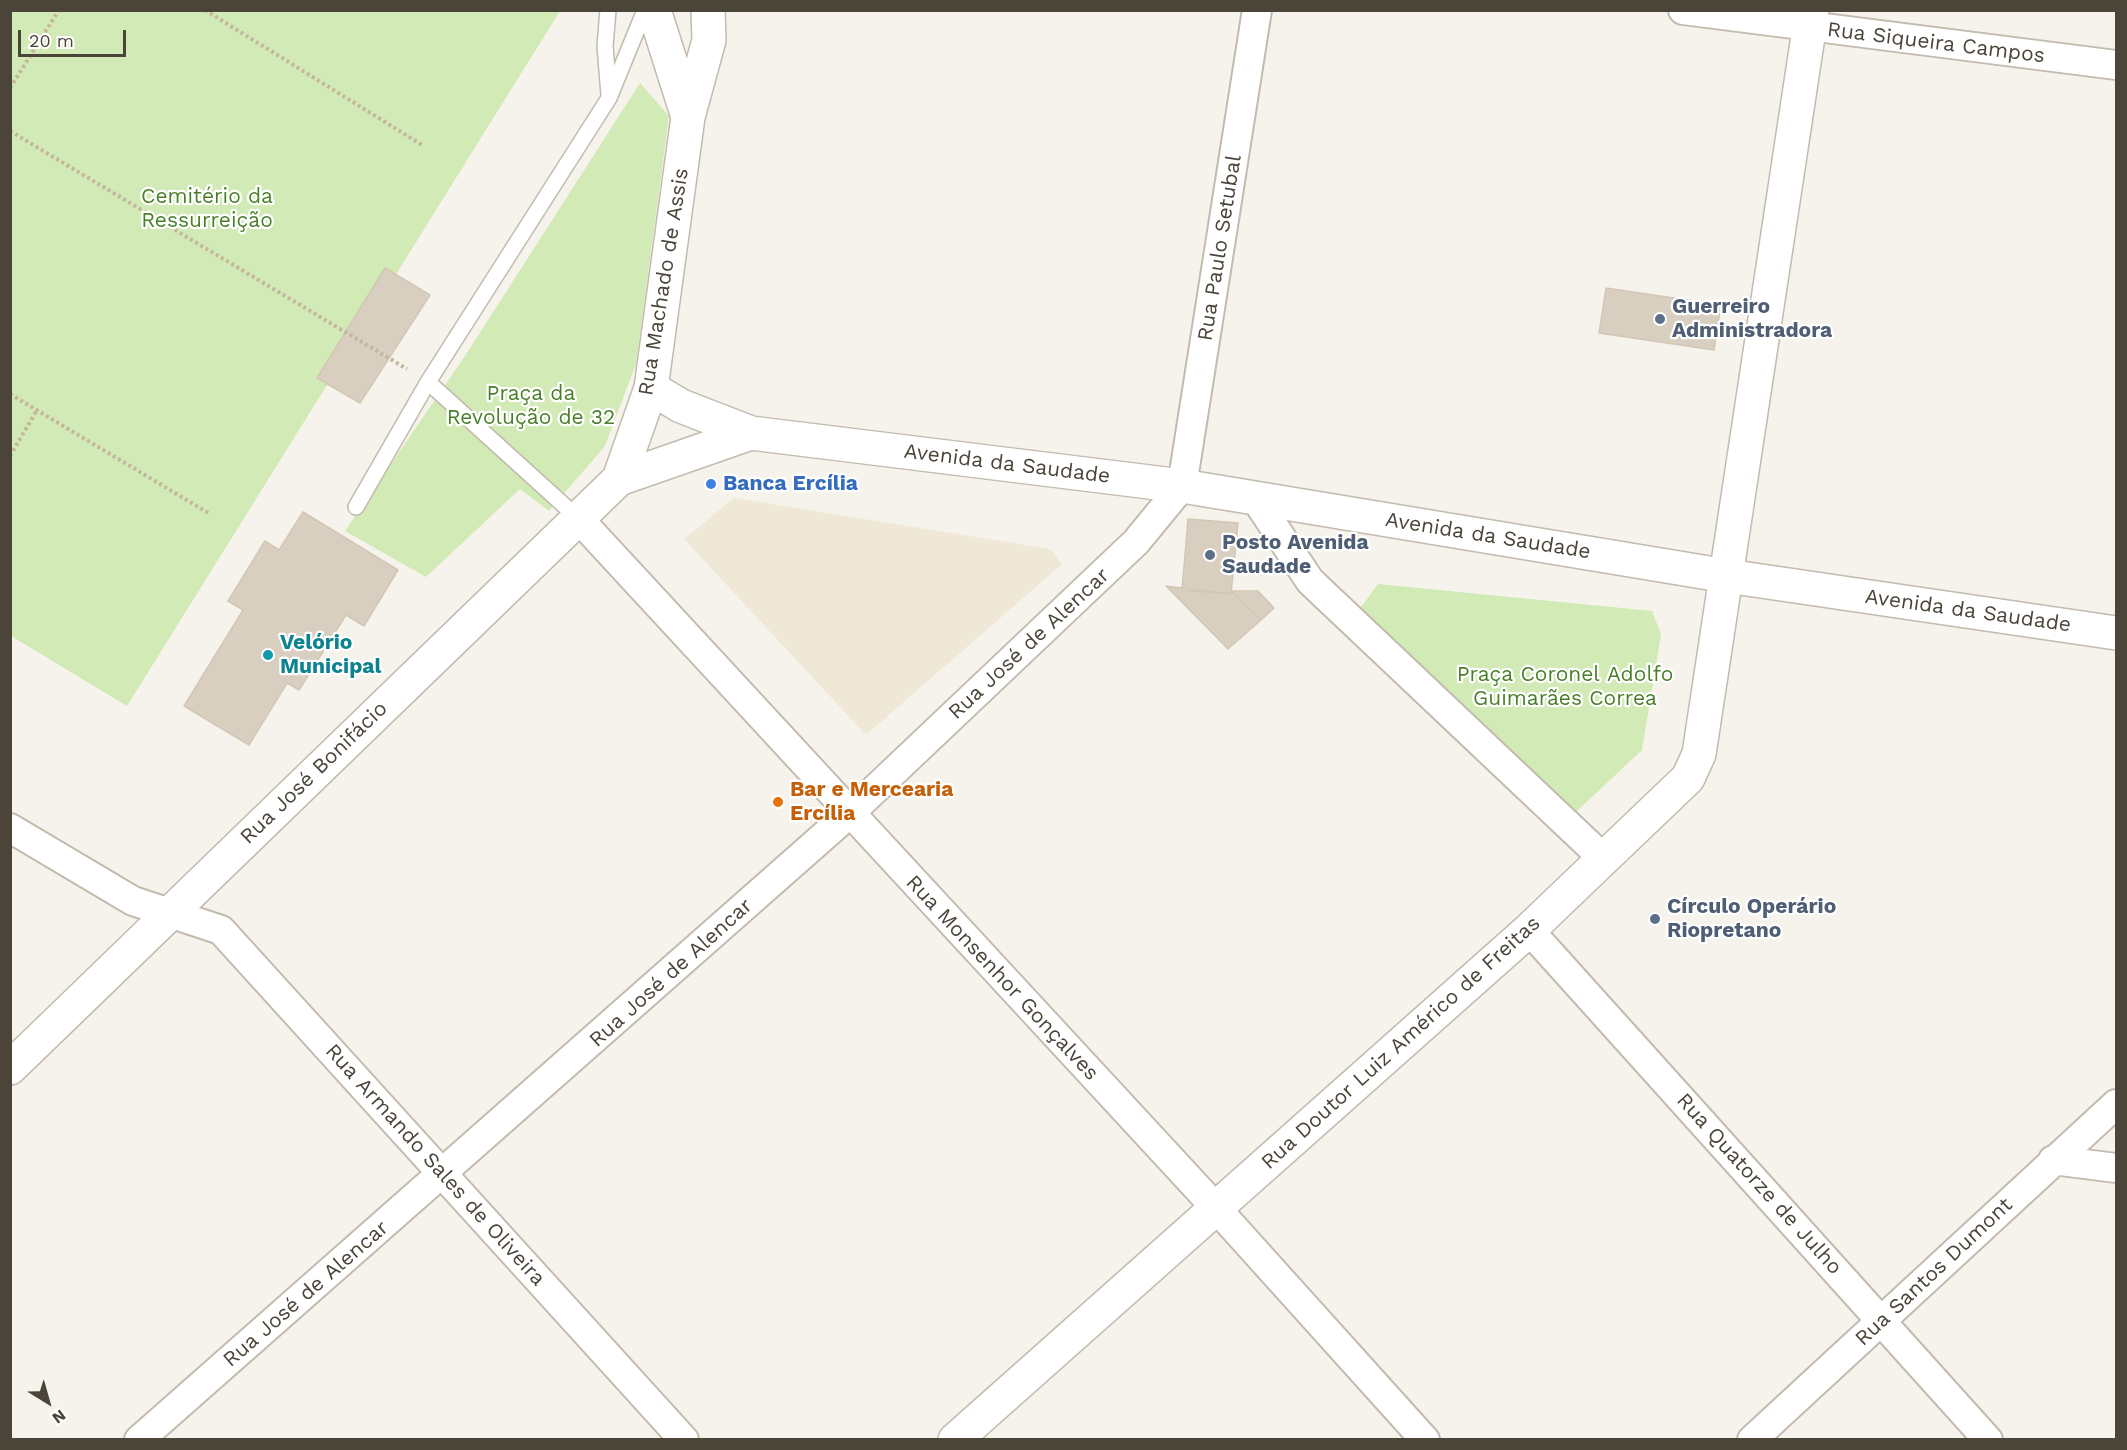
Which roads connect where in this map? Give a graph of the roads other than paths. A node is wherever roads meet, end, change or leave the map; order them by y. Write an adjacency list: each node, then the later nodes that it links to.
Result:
1 (608, 10): 9 (lane)
2 (645, 10): 9 (lane)
3 (654, 10): 10 (street, Rua Machado de Assis)
4 (708, 10): 10 (street, Rua Machado de Assis)
5 (1257, 10): 15 (street, Rua Paulo Setubal)
6 (1683, 10): 7 (street, Rua Siqueira Campos)
7 (1811, 19): 8 (street, Rua Siqueira Campos); 19 (street, Rua Doutor Luiz Américo de Freitas)
8 (2116, 65)
9 (609, 98): 11 (lane)
10 (688, 117): 12 (street, Rua Machado de Assis)
11 (428, 382): 17 (lane); 18 (lane)
12 (651, 388): 13 (street, Avenida da Saudade); 14 (street, Rua Machado de Assis)
13 (750, 433): 14 (street, Avenida da Saudade); 15 (street, Avenida da Saudade)
14 (619, 479): 18 (street, Rua José Bonifácio)
15 (1182, 486): 16 (street, Avenida da Saudade); 21 (street, Rua José de Alencar)
16 (1255, 498): 19 (street, Avenida da Saudade); 23 (street)
17 (356, 507)
18 (578, 518): 21 (street, Rua Monsenhor Gonçalves); 24 (street, Rua José Bonifácio)
19 (1727, 576): 20 (street, Avenida da Saudade); 23 (street, Rua Doutor Luiz Américo de Freitas)
20 (2116, 633)
21 (850, 813): 30 (street, Rua José de Alencar); 31 (street, Rua Monsenhor Gonçalves)
22 (10, 828): 24 (street, Rua Armando Sales de Oliveira)
23 (1604, 859): 25 (street, Rua Doutor Luiz Américo de Freitas)
24 (171, 915): 26 (street, Rua José Bonifácio); 30 (street, Rua Armando Sales de Oliveira)
25 (1529, 930): 31 (street, Rua Doutor Luiz Américo de Freitas); 32 (street, Rua Quatorze de Julho)
26 (10, 1068)
27 (2116, 1104): 28 (street, Rua Santos Dumont)
28 (2053, 1160): 29 (street); 32 (street, Rua Santos Dumont)
29 (2116, 1168)
30 (443, 1174): 33 (street, Rua José de Alencar); 34 (street, Rua Armando Sales de Oliveira)
31 (1215, 1208): 35 (street, Rua Doutor Luiz Américo de Freitas); 36 (street, Rua Monsenhor Gonçalves)
32 (1883, 1320): 37 (street, Rua Santos Dumont); 38 (street, Rua Quatorze de Julho)
33 (139, 1440)
34 (684, 1440)
35 (955, 1440)
36 (1425, 1440)
37 (1752, 1440)
38 (1988, 1440)

